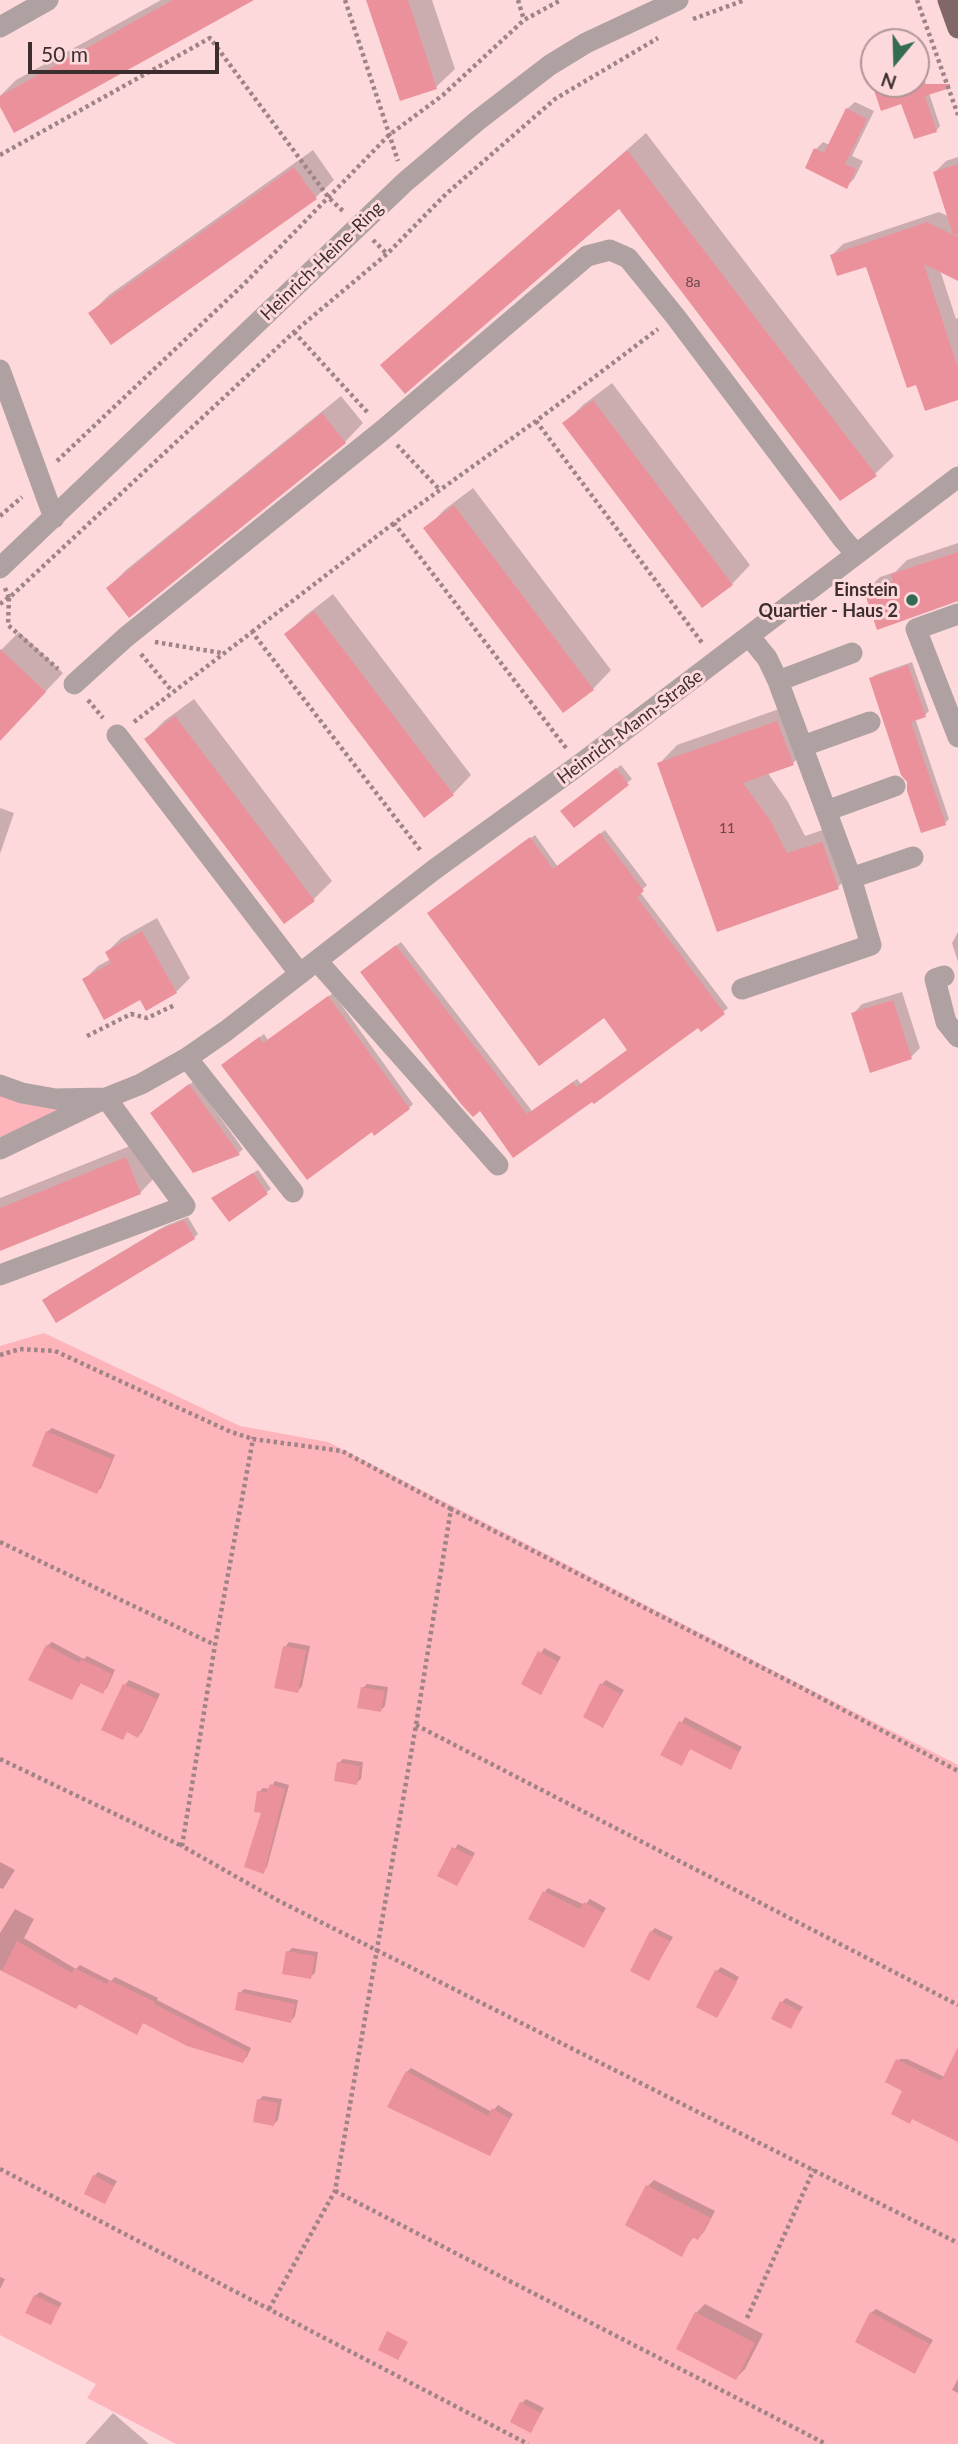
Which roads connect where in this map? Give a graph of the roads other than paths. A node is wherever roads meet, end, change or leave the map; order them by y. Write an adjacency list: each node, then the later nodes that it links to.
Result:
1 (48, 0): 3 (street)
2 (678, 0): 6 (street, Heinrich-Heine-Ring)
3 (0, 27)
4 (0, 370): 6 (street)
5 (958, 477): 7 (street, Heinrich-Mann-Straße)
6 (54, 518): 8 (street, Heinrich-Heine-Ring)
7 (856, 554): 10 (street, Heinrich-Mann-Straße); 13 (street)
8 (1, 576)
9 (958, 614): 16 (street)
10 (749, 636): 12 (street); 22 (street, Heinrich-Mann-Straße)
11 (852, 653): 12 (street)
12 (778, 681): 17 (street)
13 (74, 684)
14 (870, 722): 17 (street)
15 (117, 735): 22 (street)
16 (958, 737)
17 (803, 746): 19 (street)
18 (895, 786): 19 (street)
19 (826, 811): 21 (street)
20 (913, 857): 21 (street)
21 (851, 878): 24 (street)
22 (309, 968): 26 (street, Heinrich-Mann-Straße); 30 (street)
23 (944, 976): 25 (street)
24 (742, 989)
25 (958, 1037)
26 (187, 1058): 28 (street, Heinrich-Mann-Straße); 31 (street)
27 (0, 1085): 28 (street, Heinrich-Mann-Straße)
28 (106, 1098): 29 (street, Heinrich-Mann-Straße); 32 (street)
29 (0, 1149)
30 (498, 1165)
31 (293, 1192)
32 (0, 1275)

